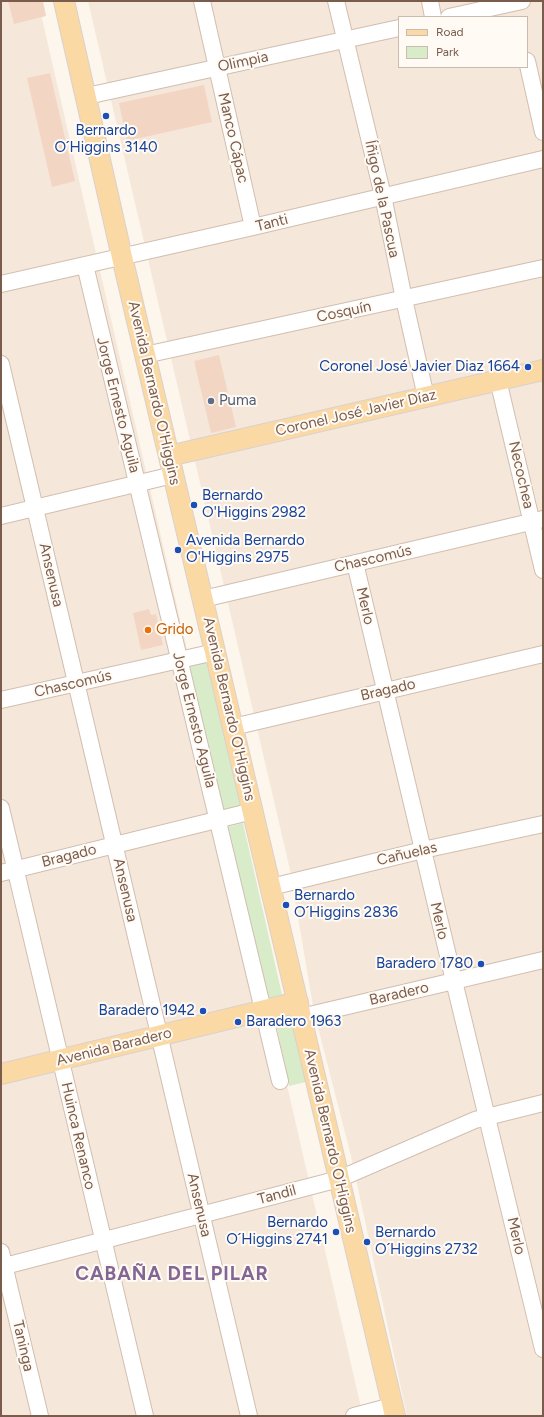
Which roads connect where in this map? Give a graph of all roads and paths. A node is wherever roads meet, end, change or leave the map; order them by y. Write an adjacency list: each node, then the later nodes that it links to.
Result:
1 (64, 1): 12 (main road, Avenida Bernardo O'Higgins)
2 (202, 1): 11 (street, Manco Cápac)
3 (336, 1): 9 (street, Íñigo de la Pascua)
4 (430, 1): 6 (street)
5 (517, 5): 7 (street)
6 (433, 16)
7 (455, 16)
8 (398, 28): 9 (street, Olimpia)
9 (345, 40): 11 (street, Olimpia); 15 (street, Íñigo de la Pascua)
10 (528, 65): 13 (street)
11 (217, 68): 12 (street, Olimpia); 16 (street, Manco Cápac)
12 (87, 96): 17 (main road, Avenida Bernardo O'Higgins)
13 (543, 132)
14 (543, 159): 15 (street, Tanti)
15 (383, 196): 16 (street, Tanti); 21 (street, Íñigo de la Pascua)
16 (253, 227): 17 (street, Tanti)
17 (122, 257): 18 (street, Tanti); 22 (main road, Avenida Bernardo O'Higgins)
18 (85, 265): 20 (street, Tanti); 29 (street, Jorge Ernesto Aguila)
19 (543, 268): 21 (street, Cosquín)
20 (1, 284)
21 (404, 299): 22 (street, Cosquín); 26 (street, Íñigo de la Pascua)
22 (145, 355): 27 (main road, Avenida Bernardo O'Higgins)
23 (1, 364): 30 (street, Ansenusa)
24 (543, 370): 25 (main road, Coronel José Javier Díaz)
25 (498, 380): 26 (main road, Coronel José Javier Díaz); 32 (street, Necochea)
26 (426, 397): 27 (main road, Coronel José Javier Díaz)
27 (169, 456): 28 (main road, Avenida Bernardo O'Higgins)
28 (174, 475): 29 (street); 35 (main road, Avenida Bernardo O'Higgins)
29 (137, 484): 30 (street); 38 (street, Jorge Ernesto Aguila)
30 (35, 508): 31 (street); 39 (street, Ansenusa)
31 (1, 516)
32 (537, 521): 33 (street, Chascomús); 34 (street, Necochea)
33 (355, 563): 35 (street, Chascomús); 40 (street, Merlo)
34 (543, 570)
35 (203, 599): 36 (main road, Avenida Bernardo O'Higgins)
36 (215, 652): 38 (street, Chascomús); 42 (main road, Avenida Bernardo O'Higgins)
37 (543, 654): 40 (street, Bragado)
38 (180, 660): 39 (street, Chascomús); 45 (street, Jorge Ernesto Aguila)
39 (76, 683): 41 (street, Chascomús); 47 (street, Ansenusa)
40 (385, 691): 42 (street, Bragado); 48 (street, Merlo)
41 (1, 700)
42 (233, 727): 44 (main road, Avenida Bernardo O'Higgins)
43 (1, 808): 49 (street, Huinca Renanco)
44 (253, 811): 45 (street, Bragado); 50 (main road, Avenida Bernardo O'Higgins)
45 (218, 820): 47 (street, Bragado); 53 (street, Jorge Ernesto Aguila)
46 (543, 824): 48 (street, Cañuelas)
47 (114, 845): 49 (street, Bragado); 55 (street, Ansenusa)
48 (423, 850): 50 (street, Cañuelas); 52 (street, Merlo)
49 (8, 871): 56 (street, Huinca Renanco)
50 (270, 887): 54 (main road, Avenida Bernardo O'Higgins)
51 (543, 960): 52 (street, Baradero)
52 (454, 981): 54 (street, Baradero); 60 (street, Merlo)
53 (264, 1010): 54 (main road, Avenida Baradero); 55 (main road, Avenida Baradero); 58 (street, Jorge Ernesto Aguila)
54 (299, 1010): 61 (main road, Avenida Bernardo O'Higgins)
55 (159, 1036): 56 (main road, Avenida Baradero); 62 (street, Ansenusa)
56 (60, 1060): 57 (main road, Avenida Baradero); 63 (street, Huinca Renanco)
57 (1, 1074)
58 (280, 1081)
59 (543, 1103): 60 (street, Tandil)
60 (487, 1116): 61 (street, Tandil); 65 (street, Merlo)
61 (339, 1179): 62 (street, Tandil); 67 (main road, Avenida Bernardo O'Higgins)
62 (201, 1215): 63 (street, Tandil); 70 (street, Ansenusa)
63 (102, 1240): 64 (street, Tandil); 69 (street, Huinca Renanco)
64 (2, 1262): 68 (street, Taninga)
65 (539, 1314): 66 (street, Merlo)
66 (543, 1348)
67 (394, 1411): 71 (street)
68 (37, 1415)
69 (144, 1416)
70 (249, 1416)
71 (354, 1416)

